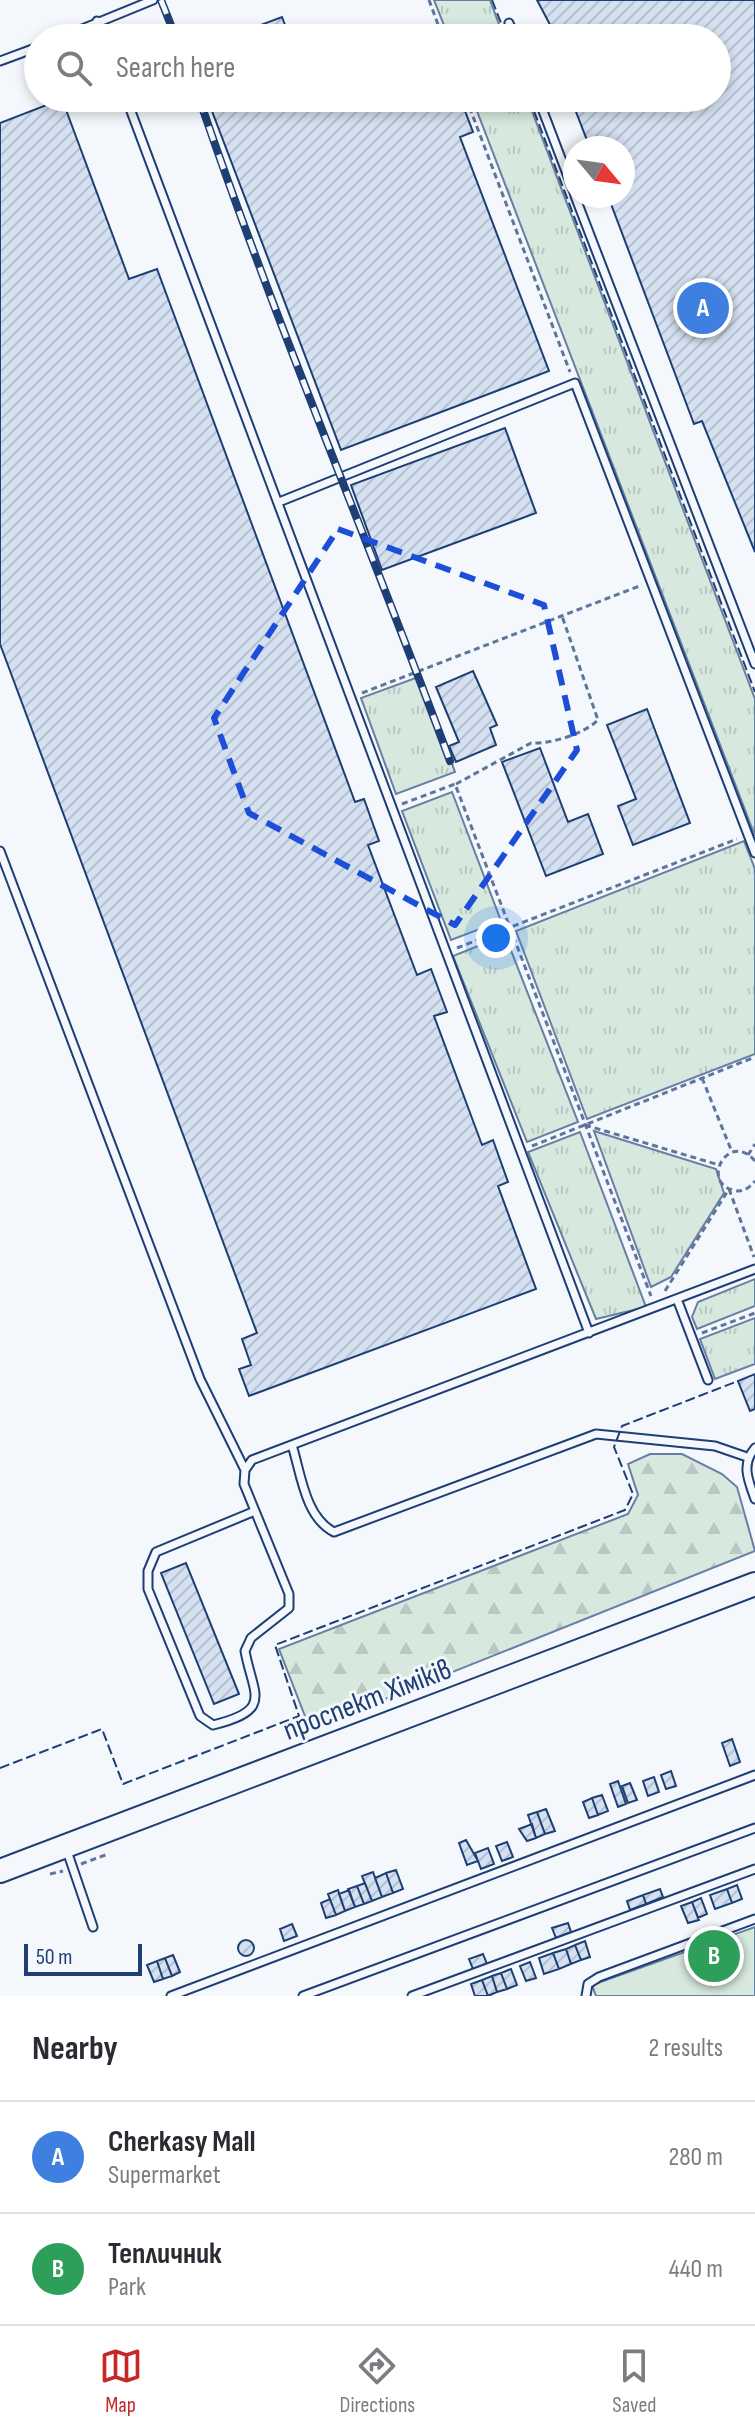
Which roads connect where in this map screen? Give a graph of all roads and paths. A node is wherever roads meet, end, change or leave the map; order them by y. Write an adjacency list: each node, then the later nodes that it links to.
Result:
1 (153, 0): 3 (lane)
2 (429, 0): 6 (path)
3 (97, 21): 4 (lane); 5 (lane)
4 (90, 24)
5 (98, 24)
6 (438, 24)
7 (24, 52): 8 (lane)
8 (0, 61)
9 (131, 112): 15 (lane)
10 (471, 112): 14 (path)
11 (543, 112): 12 (lane)
12 (563, 164)
13 (580, 208): 18 (lane)
14 (575, 383): 15 (lane); 16 (lane)
15 (279, 502): 19 (lane)
16 (653, 581): 17 (path); 22 (lane)
17 (562, 616): 19 (path); 20 (path)
18 (755, 664)
19 (352, 697): 21 (lane)
20 (455, 784): 21 (path); 25 (path)
21 (393, 808): 26 (lane)
22 (748, 835): 24 (lane); 25 (path)
23 (0, 851): 49 (lane)
24 (755, 853)
25 (509, 928): 26 (path); 29 (path)
26 (445, 953): 31 (lane)
27 (755, 1057): 28 (path)
28 (702, 1078): 29 (path); 32 (path)
29 (584, 1125): 31 (path); 35 (path); 41 (path)
30 (755, 1144): 33 (path)
31 (522, 1149): 43 (lane)
32 (732, 1152): 33 (path); 35 (path)
33 (748, 1155): 34 (path)
34 (755, 1161)
35 (719, 1165): 37 (path)
36 (755, 1181): 37 (path)
37 (729, 1189): 38 (path); 41 (path)
38 (755, 1260)
39 (755, 1269): 40 (lane)
40 (677, 1299): 41 (lane); 44 (lane)
41 (655, 1307): 43 (lane)
42 (755, 1313): 44 (path)
43 (589, 1333): 46 (lane)
44 (692, 1337): 45 (lane)
45 (708, 1380)
46 (292, 1445): 48 (lane); 49 (lane)
47 (755, 1448): 48 (lane)
48 (747, 1457): 50 (lane)
49 (245, 1470): 51 (lane)
50 (755, 1499)
51 (255, 1511): 51 (lane)
52 (755, 1584): 55 (main road, проспект Хіміків)
53 (755, 1775): 60 (lane)
54 (755, 1828): 61 (lane)
55 (65, 1846): 57 (main road, проспект Хіміків); 59 (lane)
56 (755, 1869): 62 (lane)
57 (0, 1871)
58 (755, 1919): 63 (lane)
59 (93, 1927)
60 (171, 1996)
61 (303, 1996)
62 (412, 1996)
63 (586, 1996)

